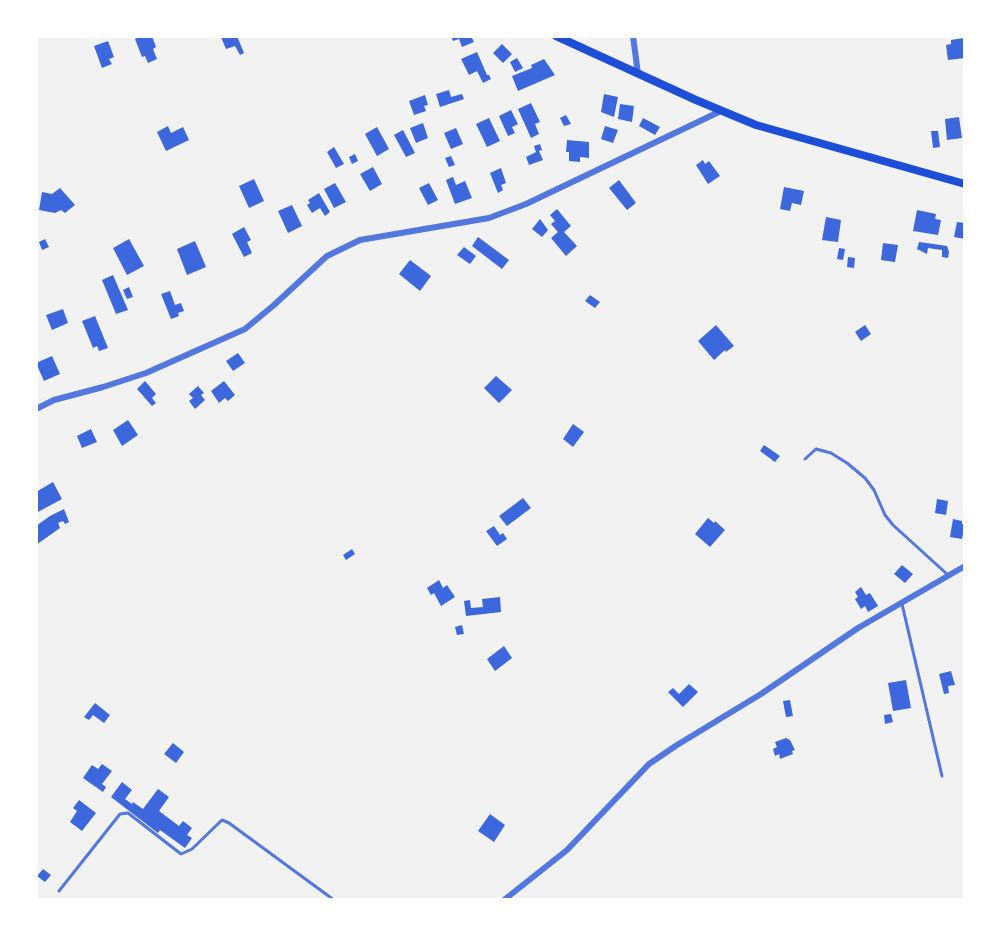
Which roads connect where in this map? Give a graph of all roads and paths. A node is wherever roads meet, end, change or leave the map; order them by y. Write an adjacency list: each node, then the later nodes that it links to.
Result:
1 (556, 36): 3 (main road)
2 (633, 36): 3 (street)
3 (638, 74): 4 (main road)
4 (721, 111): 5 (main road); 6 (street)
5 (965, 183)
6 (36, 408)
7 (805, 459): 9 (lane)
8 (965, 566): 9 (street)
9 (949, 576): 10 (street)
10 (902, 603): 11 (lane); 14 (street)
11 (942, 776)
12 (59, 891): 13 (lane)
13 (334, 900)
14 (504, 900)

